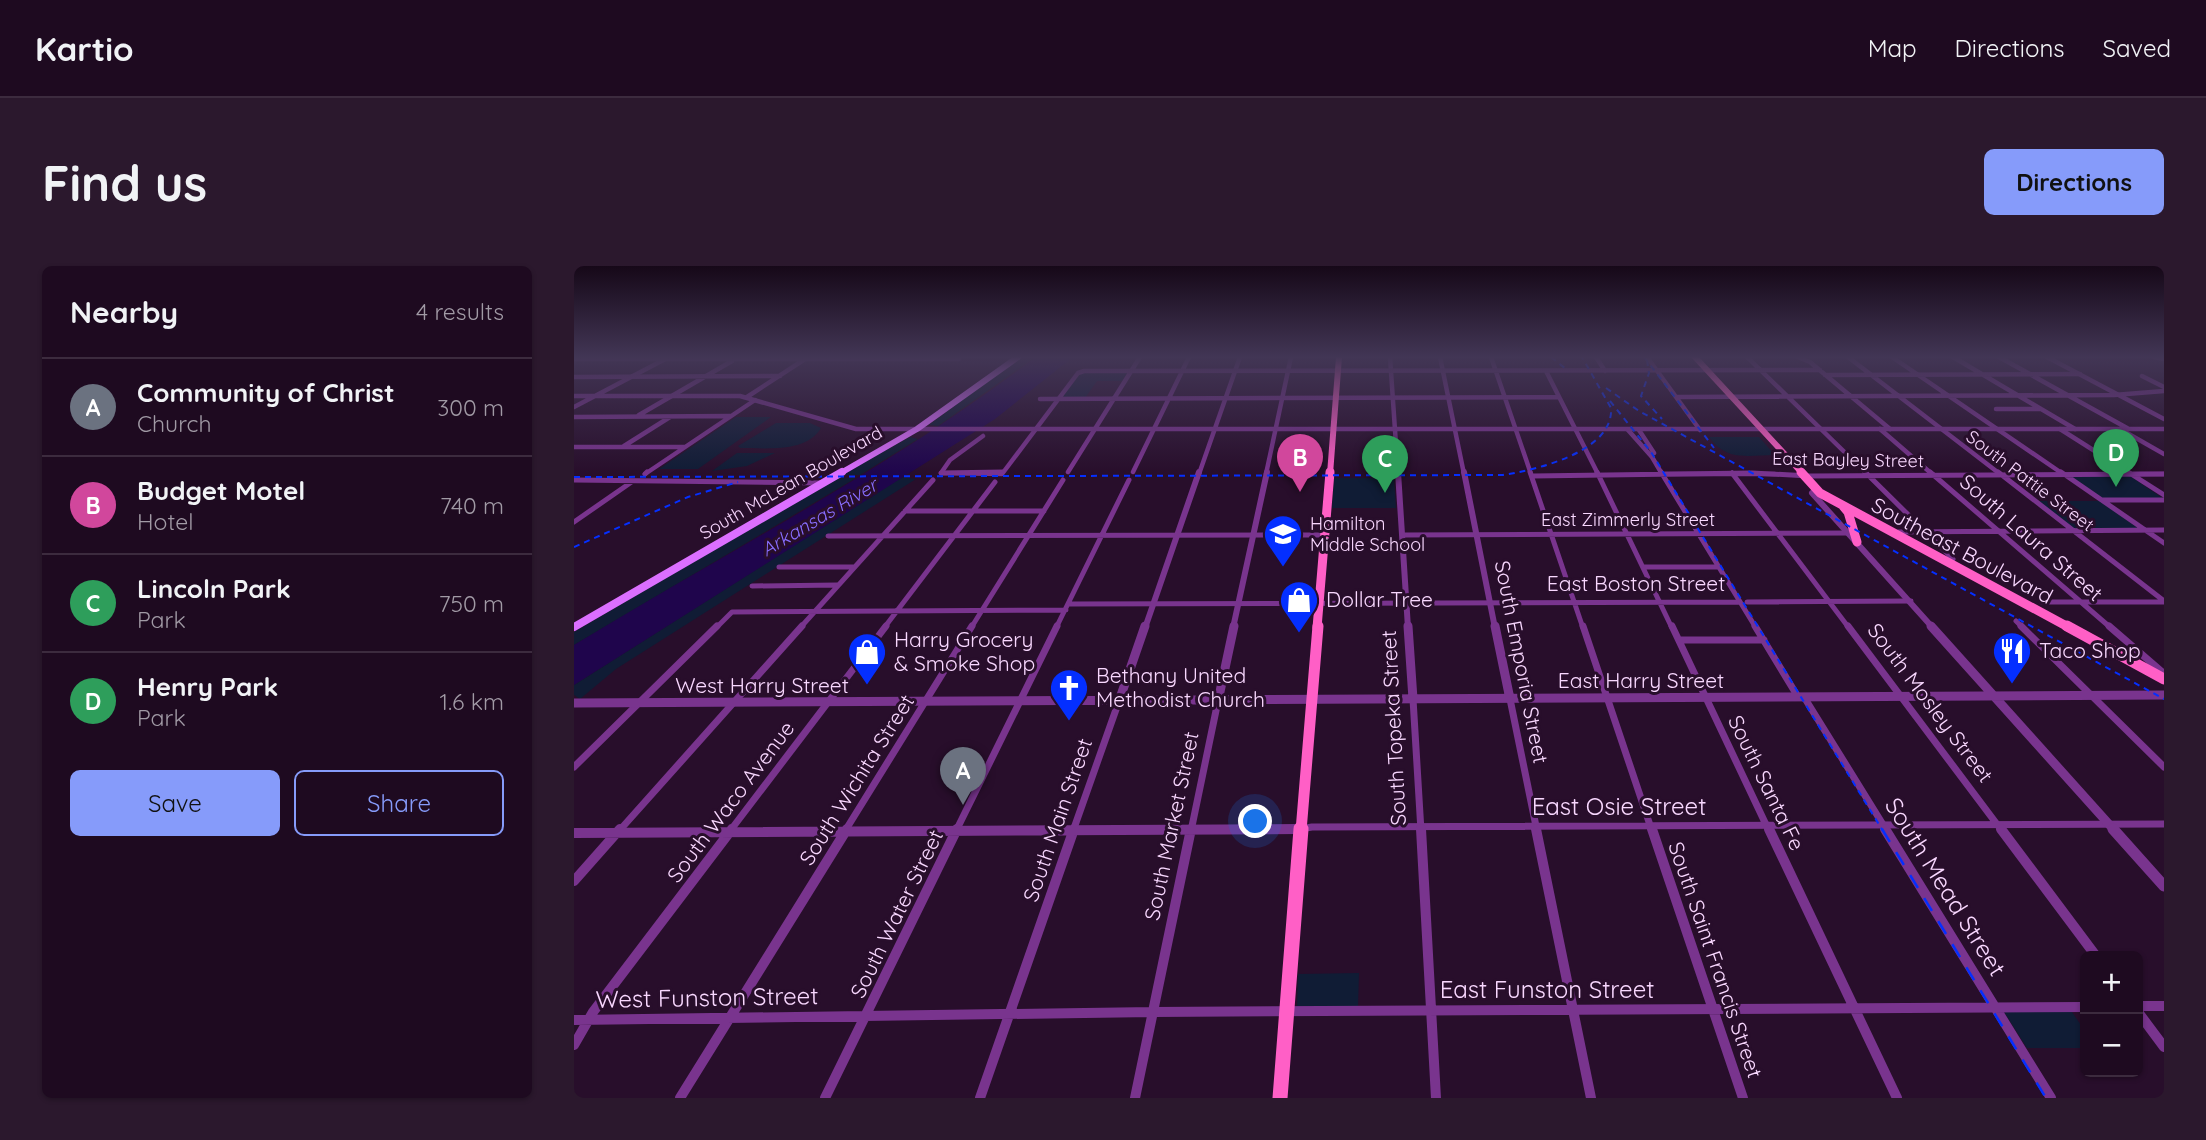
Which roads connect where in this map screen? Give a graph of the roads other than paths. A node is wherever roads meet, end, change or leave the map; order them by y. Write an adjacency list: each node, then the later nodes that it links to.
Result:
1 (574, 396): 2 (street)
2 (594, 396): 3 (street); 30 (street)
3 (672, 396): 15 (street); 36 (street)
4 (964, 396): 41 (main road, South McLean Boulevard)
5 (1171, 396): 27 (street, South Water Street)
6 (1227, 396): 28 (street, South Main Street)
7 (1788, 396): 8 (street); 20 (street); 42 (street)
8 (1851, 396): 9 (street); 44 (street)
9 (1900, 396): 10 (street); 45 (street, South Pattie Street)
10 (1949, 396): 11 (street); 46 (street)
11 (2022, 396): 12 (street); 32 (street)
12 (2070, 396): 13 (street); 39 (street)
13 (2078, 396)
14 (2120, 396): 37 (street)
15 (747, 397): 29 (street)
16 (1448, 397): 17 (street); 25 (street); 51 (street, South Emporia Street)
17 (1505, 397): 18 (street); 52 (street, South Saint Francis Street)
18 (1559, 397): 53 (street, South Santa Fe)
19 (1677, 397): 20 (street); 56 (street)
20 (1729, 397): 57 (main road, Southeast Boulevard)
21 (1059, 398): 22 (street); 26 (street); 58 (street)
22 (1114, 398): 27 (street); 59 (street, South Wichita Street)
23 (1282, 398): 24 (street); 28 (street); 61 (street, South Market Street)
24 (1335, 398): 25 (street); 62 (main road)
25 (1392, 398): 50 (street, South Topeka Street)
26 (1040, 399)
27 (1169, 399): 28 (street); 60 (street, South Water Street)
28 (1226, 399): 49 (street, South Main Street)
29 (755, 400): 34 (street); 41 (street)
30 (575, 406)
31 (1996, 409): 32 (street)
32 (2044, 409): 48 (street)
33 (671, 416): 34 (street); 36 (street); 65 (street)
34 (730, 416): 66 (street)
35 (574, 417): 36 (street)
36 (637, 417)
37 (2164, 419)
38 (2120, 428): 39 (street); 48 (street); 67 (street)
39 (2127, 428): 40 (street)
40 (2164, 428)
41 (918, 429): 58 (street); 84 (main road, South McLean Boulevard)
42 (1821, 429): 43 (street); 57 (street); 75 (street)
43 (1880, 429): 44 (street); 76 (street, South Laura Street)
44 (1890, 429): 45 (street)
45 (1941, 429): 46 (street); 77 (street, South Pattie Street)
46 (1998, 429): 47 (street); 78 (street)
47 (2060, 429): 48 (street); 71 (street)
48 (2075, 429)
49 (1214, 430): 60 (street); 61 (street); 107 (street, South Main Street)
50 (1395, 430): 51 (street); 62 (street); 109 (street, South Topeka Street)
51 (1455, 430): 52 (street); 102 (street, South Emporia Street)
52 (1516, 430): 53 (street); 79 (street, South Saint Francis Street)
53 (1576, 430): 54 (street); 73 (street, South Santa Fe)
54 (1628, 430): 55 (street); 70 (street, South Mead Street)
55 (1639, 430): 56 (street); 70 (street, South Mead Street)
56 (1700, 430): 57 (street)
57 (1759, 430): 74 (main road, Southeast Boulevard)
58 (1035, 431): 59 (street); 63 (street)
59 (1094, 431): 60 (street); 90 (street, South Wichita Street)
60 (1153, 431): 106 (street, South Water Street)
61 (1275, 431): 62 (street); 108 (street, South Market Street)
62 (1334, 431): 114 (main road)
63 (983, 436)
64 (574, 447): 65 (street)
65 (622, 447): 66 (street)
66 (684, 447): 69 (street)
67 (2164, 454)
68 (1732, 473): 70 (street, East Bayley Street); 74 (street, East Bayley Street); 100 (street, South Mosley Street)
69 (645, 474)
70 (1665, 474): 73 (street, East Bayley Street); 105 (street, South Mead Street)
71 (2132, 474): 72 (street, East Bayley Street); 78 (street, East Bayley Street); 86 (street)
72 (2164, 474)
73 (1599, 475): 79 (street, East Bayley Street); 104 (street, South Santa Fe)
74 (1799, 475): 75 (street, East Bayley Street); 85 (main road, Southeast Boulevard); 88 (main road, Southeast Boulevard)
75 (1867, 475): 76 (street, East Bayley Street); 99 (street)
76 (1933, 475): 77 (street, East Bayley Street); 95 (street, South Laura Street)
77 (1999, 475): 78 (street, East Bayley Street); 96 (street, South Pattie Street)
78 (2065, 475): 87 (street)
79 (1533, 476): 103 (street, South Saint Francis Street)
80 (574, 480): 82 (street)
81 (933, 480): 89 (street)
82 (634, 481): 84 (street); 93 (street)
83 (995, 482): 91 (street, South Waco Avenue)
84 (824, 483): 142 (main road, South McLean Boulevard)
85 (1812, 493): 92 (main road, Southeast Boulevard); 101 (street)
86 (2164, 497): 87 (street)
87 (2101, 500): 97 (street)
88 (1843, 506): 92 (main road); 145 (main road, Southeast Boulevard)
89 (905, 511): 91 (street); 111 (street)
90 (1044, 511): 91 (street); 113 (street, South Wichita Street)
91 (973, 512): 112 (street, South Waco Avenue)
92 (1849, 516): 101 (main road); 145 (main road, Southeast Boulevard)
93 (575, 520)
94 (2164, 530): 97 (street)
95 (1999, 531): 96 (street); 99 (street); 132 (street, South Laura Street)
96 (2072, 531): 97 (street); 133 (street, South Pattie Street)
97 (2146, 531): 116 (street)
98 (1898, 532): 99 (street)
99 (1924, 532): 117 (street)
100 (1777, 533): 101 (street, East Zimmerly Street); 105 (street, East Zimmerly Street); 130 (street, South Mosley Street)
101 (1850, 533): 115 (main road)
102 (1477, 534): 103 (street, East Zimmerly Street); 109 (street, East Zimmerly Street); 125 (street, South Emporia Street)
103 (1553, 534): 104 (street, East Zimmerly Street); 126 (street, South Saint Francis Street)
104 (1627, 534): 105 (street, East Zimmerly Street); 121 (street, South Santa Fe)
105 (1699, 534): 119 (street, South Mead Street)
106 (1103, 535): 107 (street); 113 (street); 137 (street, South Water Street)
107 (1177, 535): 108 (street); 134 (street, South Main Street)
108 (1253, 535): 114 (street); 135 (street, South Market Street)
109 (1402, 535): 124 (street, South Topeka Street)
110 (828, 536): 111 (street)
111 (882, 536): 112 (street); 118 (street)
112 (954, 536): 113 (street); 138 (street, South Waco Avenue)
113 (1029, 536): 139 (street, South Wichita Street)
114 (1325, 536): 136 (main road)
115 (1857, 542): 128 (street)
116 (2164, 543)
117 (1953, 559)
118 (853, 567): 120 (street); 122 (street)
119 (1719, 567): 121 (street); 129 (street, South Mead Street)
120 (779, 568)
121 (1644, 568): 127 (street, South Santa Fe)
122 (837, 585): 123 (street); 140 (street)
123 (752, 586)
124 (1406, 601): 125 (street, East Boston Street); 136 (street, East Boston Street); 154 (street, South Topeka Street)
125 (1491, 601): 126 (street, East Boston Street); 155 (street, South Emporia Street)
126 (1575, 601): 127 (street, East Boston Street); 152 (street, South Saint Francis Street)
127 (1660, 601): 129 (street, East Boston Street); 143 (street, South Santa Fe)
128 (1911, 601): 130 (street, East Boston Street); 148 (street)
129 (1744, 602): 130 (street, East Boston Street); 144 (street, South Mead Street)
130 (1829, 602): 151 (street, South Mosley Street)
131 (2042, 602): 132 (street)
132 (2081, 602): 133 (street); 145 (street, South Laura Street)
133 (2164, 602)
134 (1153, 603): 135 (street, East Boston Street); 137 (street, East Boston Street); 156 (street, South Main Street)
135 (1239, 603): 136 (street, East Boston Street); 157 (street, South Market Street)
136 (1319, 603): 158 (main road)
137 (1068, 607): 139 (street, East Boston Street); 160 (street, South Water Street)
138 (898, 611): 139 (street, East Boston Street); 140 (street, East Boston Street); 161 (street, South Waco Avenue)
139 (982, 611): 159 (street, South Wichita Street)
140 (814, 612): 163 (street); 164 (street, East Boston Street)
141 (2016, 621): 149 (street)
142 (574, 627)
143 (1679, 640): 144 (street); 153 (street, South Santa Fe)
144 (1764, 640): 150 (street, South Mead Street)
145 (2160, 676): 146 (main road)
146 (2164, 686)
147 (2164, 695): 149 (street, East Harry Street)
148 (1995, 696): 149 (street, East Harry Street); 151 (street, East Harry Street); 169 (street)
149 (2092, 696): 167 (street)
150 (1801, 697): 151 (street, East Harry Street); 153 (street, East Harry Street); 173 (street, South Mead Street)
151 (1901, 697): 168 (street, South Mosley Street)
152 (1608, 698): 153 (street, East Harry Street); 155 (street, East Harry Street); 174 (street, South Saint Francis Street)
153 (1706, 698): 175 (street, South Santa Fe)
154 (1413, 699): 155 (street, East Harry Street); 158 (street, East Harry Street); 172 (street, South Topeka Street)
155 (1510, 699): 171 (street, South Emporia Street)
156 (1119, 701): 157 (street, East Harry Street); 160 (street, West Harry Street); 178 (street, South Main Street)
157 (1218, 701): 158 (street, East Harry Street); 176 (street, South Market Street)
158 (1312, 701): 177 (main road)
159 (926, 702): 160 (street, West Harry Street); 161 (street, West Harry Street); 182 (street, South Wichita Street)
160 (1021, 702): 179 (street, South Water Street)
161 (828, 703): 163 (street, West Harry Street); 183 (street, South Waco Avenue)
162 (578, 704): 164 (street, West Harry Street); 165 (street)
163 (732, 704): 164 (street, West Harry Street); 181 (street)
164 (637, 705): 166 (street)
165 (574, 710)
166 (574, 767)
167 (2164, 767)
168 (1996, 824): 169 (street, East Osie Street); 173 (street, East Osie Street); 186 (street, South Mosley Street)
169 (2108, 824): 170 (street, East Osie Street); 185 (street)
170 (2164, 824)
171 (1536, 825): 172 (street, East Osie Street); 174 (street, East Osie Street); 193 (street, South Emporia Street)
172 (1420, 826): 177 (street, East Osie Street); 196 (street, South Topeka Street)
173 (1883, 826): 175 (street, East Osie Street); 189 (street, South Mead Street)
174 (1652, 827): 175 (street, East Osie Street); 192 (street, South Saint Francis Street)
175 (1768, 827): 191 (street, South Santa Fe)
176 (1191, 830): 177 (street, East Osie Street); 178 (street, East Osie Street); 194 (street, South Market Street)
177 (1301, 830): 195 (main road)
178 (1073, 831): 179 (street, East Osie Street); 198 (street, South Main Street)
179 (957, 832): 182 (street, East Osie Street); 199 (street, South Water Street)
180 (574, 833): 181 (street, East Osie Street)
181 (617, 833): 183 (street, East Osie Street); 184 (street)
182 (844, 833): 183 (street, East Osie Street); 200 (street, South Wichita Street)
183 (728, 834): 202 (street, South Waco Avenue)
184 (574, 881)
185 (2164, 886)
186 (2092, 951)
187 (2143, 1006): 188 (street)
188 (2164, 1006)
189 (1995, 1007): 190 (street, East Funston Street); 191 (street, East Funston Street); 214 (street, South Mead Street)
190 (2080, 1007)
191 (1854, 1009): 192 (street, East Funston Street); 213 (street, South Santa Fe)
192 (1714, 1010): 193 (street, East Funston Street); 212 (street, South Saint Francis Street)
193 (1574, 1011): 196 (street, East Funston Street); 211 (street, South Emporia Street)
194 (1153, 1012): 195 (street, East Funston Street); 198 (street, East Funston Street); 208 (street, South Market Street)
195 (1287, 1012): 196 (street, East Funston Street); 209 (main road)
196 (1430, 1012): 210 (street, South Topeka Street)
197 (2139, 1014): 204 (street)
198 (1009, 1015): 199 (street, West Funston Street); 207 (street, South Main Street)
199 (866, 1017): 200 (street, West Funston Street); 206 (street, South Water Street)
200 (729, 1018): 202 (street, West Funston Street); 205 (street, South Wichita Street)
201 (574, 1020): 202 (street, West Funston Street)
202 (589, 1020): 203 (street, South Waco Avenue)
203 (574, 1045)
204 (2164, 1047)
205 (680, 1098)
206 (825, 1098)
207 (980, 1098)
208 (1135, 1098)
209 (1280, 1098)
210 (1436, 1098)
211 (1591, 1098)
212 (1743, 1098)
213 (1897, 1098)
214 (2051, 1098)

